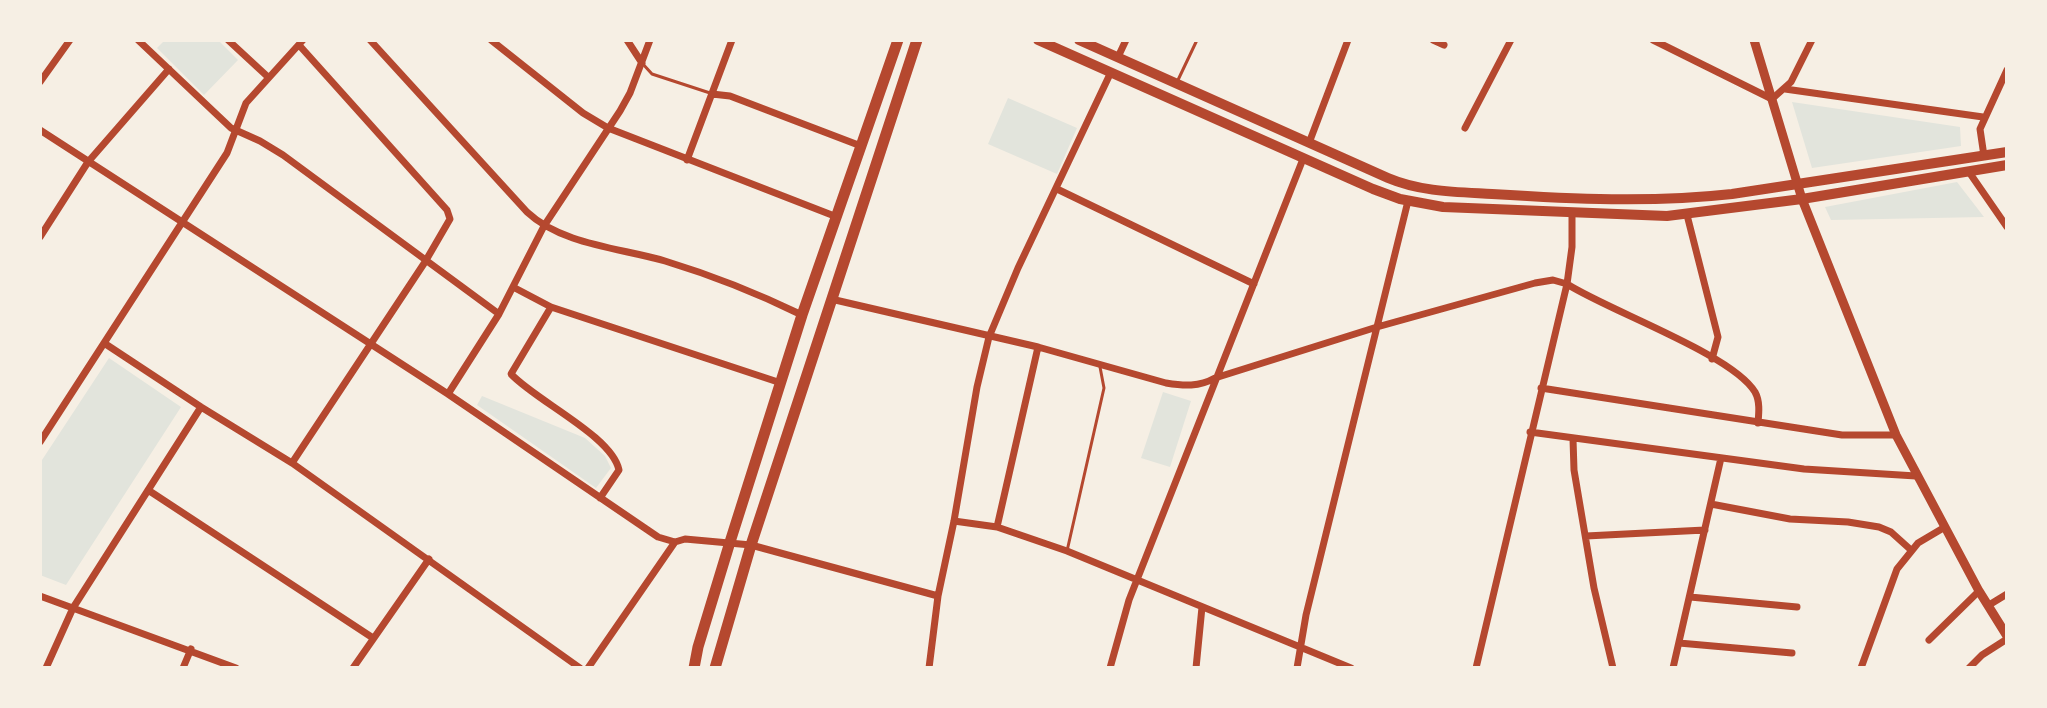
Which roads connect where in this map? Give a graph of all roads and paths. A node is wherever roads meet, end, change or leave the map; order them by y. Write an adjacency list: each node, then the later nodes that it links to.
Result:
1 (70, 40): 29 (street)
2 (138, 40): 25 (street)
3 (228, 40): 28 (street)
4 (370, 40): 56 (street)
5 (491, 40): 35 (street)
6 (627, 40): 24 (street)
7 (650, 40): 24 (street)
8 (732, 40): 32 (street)
9 (898, 40): 40 (main road)
10 (917, 40): 63 (main road)
11 (1038, 40): 27 (main road)
12 (1079, 40): 23 (main road)
13 (1126, 40): 23 (street)
14 (1197, 40): 30 (lane)
15 (1348, 40): 39 (street)
16 (1433, 40): 22 (street)
17 (1511, 40): 36 (street)
18 (1653, 40): 33 (street)
19 (1754, 40): 33 (street)
20 (1812, 40): 31 (street)
21 (301, 42): 28 (street); 59 (street)
22 (1444, 45)
23 (1118, 57): 30 (main road)
24 (642, 63): 32 (lane); 35 (street)
25 (169, 69): 38 (street); 45 (street)
26 (2007, 70): 34 (street)
27 (1111, 72): 43 (main road); 49 (street)
28 (268, 77): 38 (street)
29 (40, 82)
30 (1177, 83): 39 (main road)
31 (1785, 89): 33 (street); 34 (street)
32 (712, 94): 40 (street); 44 (street)
33 (1772, 99): 48 (street)
34 (1983, 117): 42 (street)
35 (608, 128): 44 (street); 56 (street)
36 (1465, 128)
37 (40, 130): 45 (street)
38 (235, 130): 55 (street); 59 (street)
39 (1309, 143): 48 (main road)
40 (861, 146): 54 (main road)
41 (2007, 152): 42 (main road)
42 (1984, 156): 48 (main road)
43 (1303, 159): 51 (main road); 60 (street)
44 (687, 160): 54 (street)
45 (88, 162): 55 (street); 58 (street)
46 (2007, 165): 47 (main road)
47 (1969, 172): 50 (main road); 57 (street)
48 (1798, 183): 50 (street)
49 (1057, 189): 60 (street); 68 (street)
50 (1802, 199): 53 (main road); 83 (street)
51 (1408, 201): 52 (main road); 67 (street)
52 (1572, 214): 53 (main road); 61 (street)
53 (1687, 215): 72 (street)
54 (837, 217): 66 (main road)
55 (182, 223): 69 (street); 70 (street)
56 (544, 226): 62 (street); 66 (street)
57 (2007, 227)
58 (40, 237)
59 (425, 262): 65 (street); 70 (street)
60 (1254, 284): 74 (street)
61 (1567, 284): 67 (street); 72 (street); 76 (street)
62 (513, 287): 64 (street); 65 (street)
63 (831, 299): 68 (street); 99 (main road)
64 (551, 307): 75 (street); 90 (street)
65 (499, 314): 77 (street)
66 (802, 315): 75 (main road)
67 (1377, 327): 74 (street); 117 (street)
68 (989, 337): 71 (street); 92 (street)
69 (104, 343): 78 (street); 81 (street)
70 (369, 345): 77 (street); 87 (street)
71 (1038, 347): 73 (street); 93 (street)
72 (1712, 359): 80 (street)
73 (1099, 363): 74 (street); 101 (lane)
74 (1215, 378): 103 (street)
75 (781, 383): 98 (main road)
76 (1541, 388): 80 (street); 82 (street)
77 (448, 394): 90 (street)
78 (201, 407): 87 (street); 89 (street)
79 (40, 421): 81 (street)
80 (1758, 423): 83 (street)
81 (49, 427): 85 (street)
82 (1530, 432): 84 (street); 133 (street)
83 (1896, 435): 88 (street)
84 (1573, 439): 86 (street); 96 (street)
85 (40, 442)
86 (1721, 458): 88 (street); 91 (street)
87 (292, 463): 102 (street)
88 (1916, 476): 94 (street)
89 (148, 490): 112 (street); 114 (street)
90 (600, 498): 97 (street)
91 (1711, 504): 95 (street); 100 (street)
92 (954, 521): 93 (street); 107 (street)
93 (997, 527): 101 (street)
94 (1945, 527): 100 (street); 104 (street)
95 (1705, 530): 96 (street); 108 (street)
96 (1586, 536): 134 (street)
97 (675, 542): 98 (street); 125 (street)
98 (730, 542): 99 (street); 126 (main road)
99 (751, 545): 107 (street); 127 (main road)
100 (1911, 550): 136 (street)
101 (1067, 551): 103 (street)
102 (429, 559): 114 (street); 124 (street)
103 (1138, 579): 110 (street); 129 (street)
104 (1979, 591): 109 (street); 115 (street)
105 (2007, 594): 109 (street)
106 (40, 596): 112 (street)
107 (938, 596): 128 (street)
108 (1690, 597): 111 (street); 116 (street)
109 (1989, 605): 113 (street)
110 (1202, 607): 117 (street); 130 (street)
111 (1797, 607)
112 (73, 608): 118 (street); 120 (street)
113 (2007, 637): 137 (street)
114 (373, 638): 123 (street)
115 (1929, 640)
116 (1679, 643): 119 (street); 135 (street)
117 (1300, 647): 131 (street); 132 (street)
118 (191, 649): 121 (street); 122 (street)
119 (1792, 653)
120 (46, 668)
121 (183, 668)
122 (236, 668)
123 (353, 668)
124 (580, 668)
125 (588, 668)
126 (694, 668)
127 (715, 668)
128 (929, 668)
129 (1110, 668)
130 (1196, 668)
131 (1297, 668)
132 (1351, 668)
133 (1476, 668)
134 (1613, 668)
135 (1673, 668)
136 (1861, 668)
137 (1969, 668)

